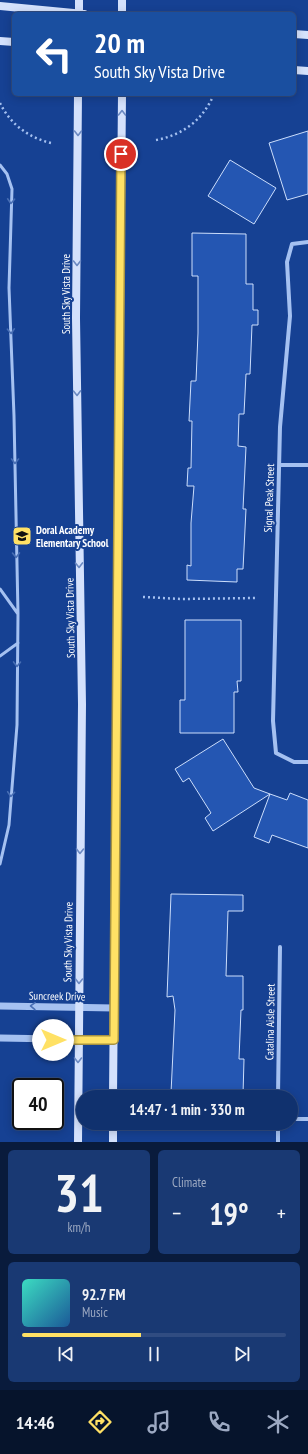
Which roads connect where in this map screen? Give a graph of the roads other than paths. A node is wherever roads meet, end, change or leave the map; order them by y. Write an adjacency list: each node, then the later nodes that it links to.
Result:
1 (79, 0): 5 (main road)
2 (122, 0): 6 (main road)
3 (0, 6): 4 (main road)
4 (59, 12)
5 (79, 12)
6 (122, 12)
7 (296, 34): 8 (main road)
8 (308, 35)
9 (0, 41): 10 (main road)
10 (12, 42)
11 (296, 70): 12 (main road)
12 (308, 71)
13 (78, 96): 27 (main road, South Sky Vista Drive, one-way to 27)
14 (122, 96): 28 (main road, one-way to 14)
15 (0, 165): 20 (lane, one-way to 20)
16 (308, 242): 18 (street, Signal Peak Street)
17 (308, 464): 18 (street)
18 (280, 465): 23 (street, Signal Peak Street)
19 (0, 589): 20 (lane)
20 (18, 614): 21 (lane)
21 (18, 643): 22 (lane); 24 (lane, one-way to 24)
22 (0, 656)
23 (308, 762)
24 (0, 864)
25 (280, 947): 33 (street, Catalina Aisle Street)
26 (0, 1006): 27 (street, Suncreek Drive, one-way to 26)
27 (78, 1007): 28 (street, Suncreek Drive); 30 (main road, South Sky Vista Drive)
28 (114, 1008): 31 (main road)
29 (0, 1038): 30 (street)
30 (78, 1040): 31 (street); 36 (main road, South Sky Vista Drive, one-way to 36)
31 (114, 1040): 32 (main road)
32 (113, 1090)
33 (278, 1090)
34 (113, 1130): 37 (main road)
35 (278, 1130): 38 (street)
36 (78, 1142)
37 (113, 1142)
38 (278, 1142)

